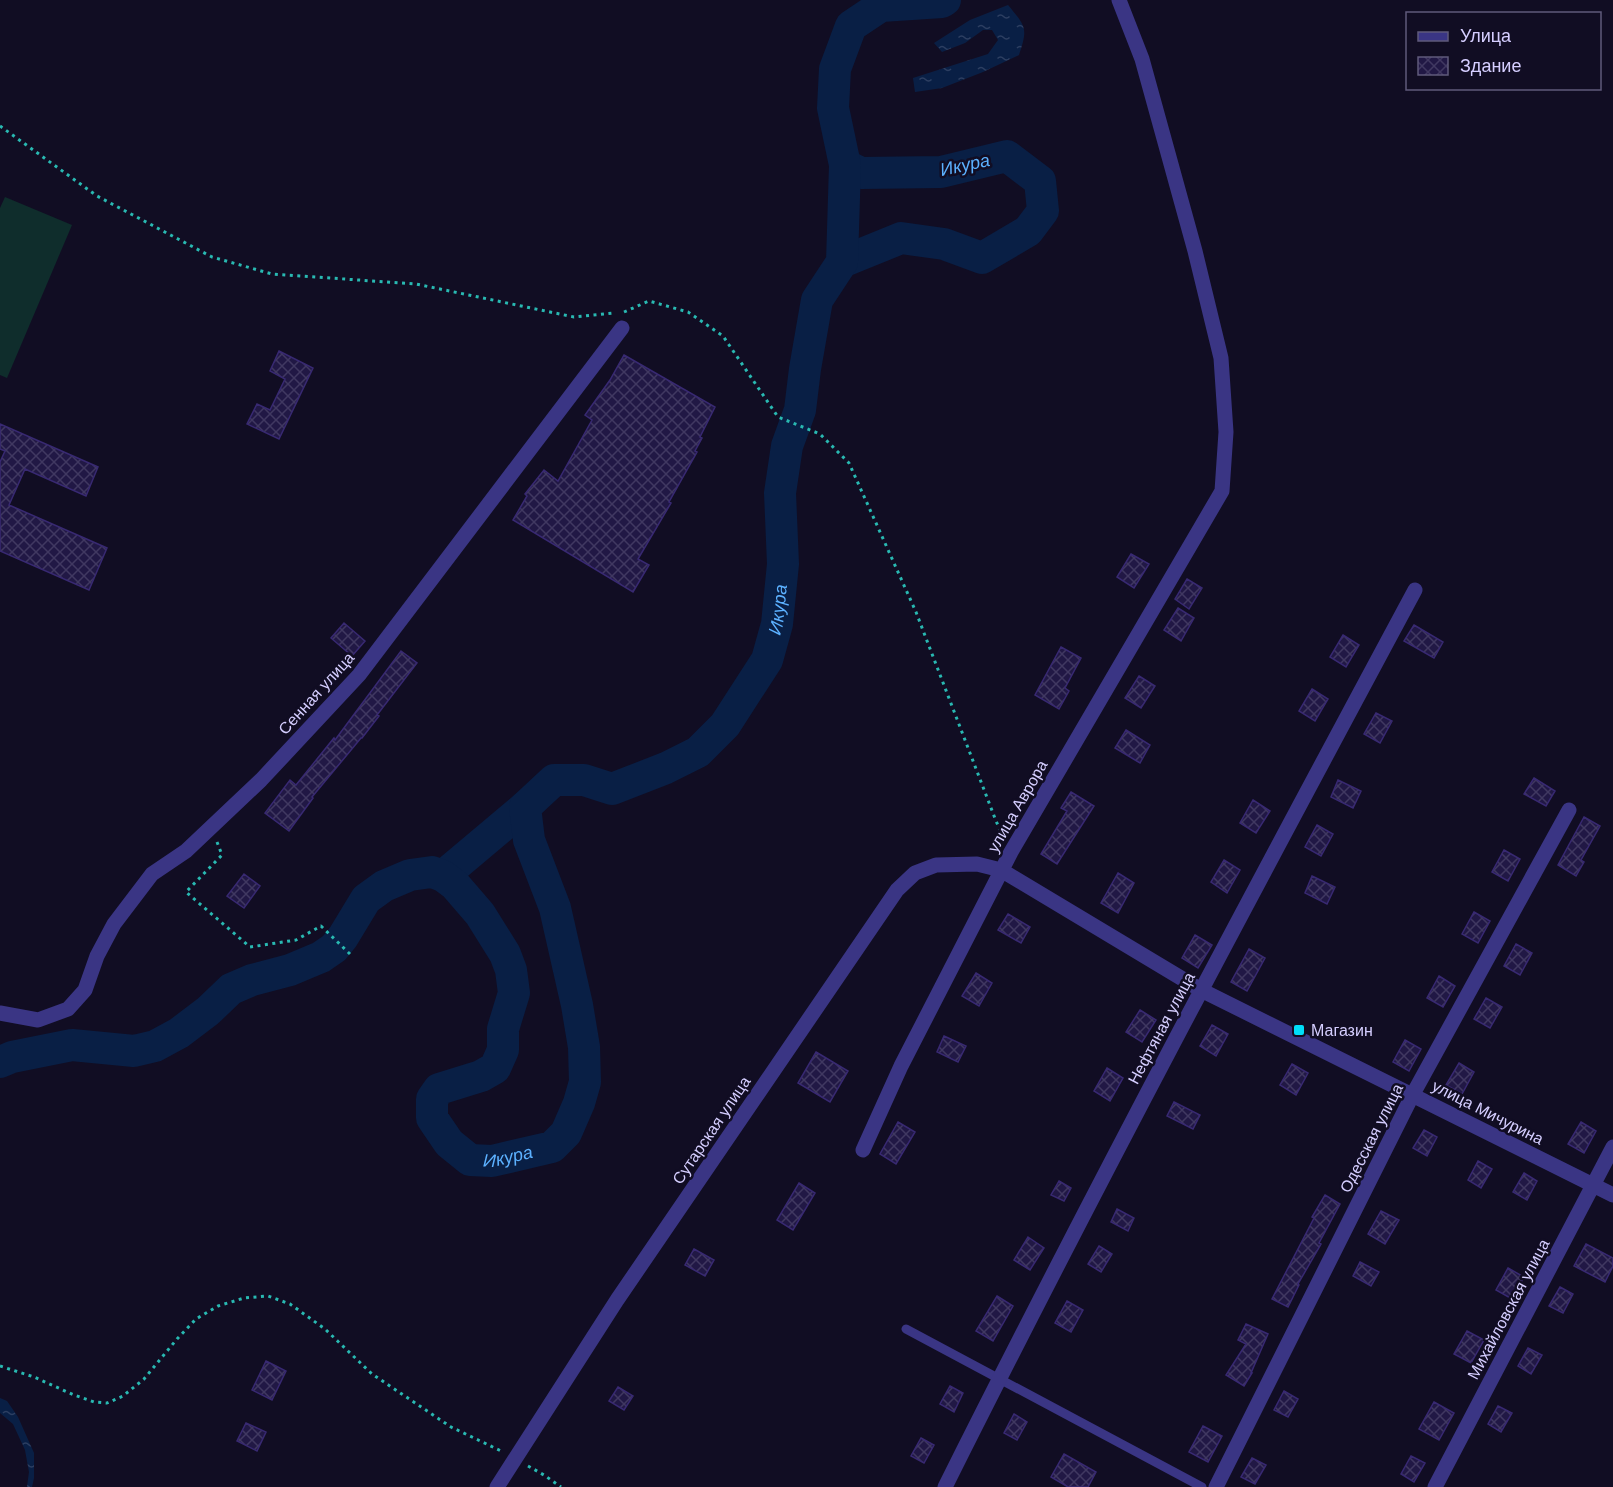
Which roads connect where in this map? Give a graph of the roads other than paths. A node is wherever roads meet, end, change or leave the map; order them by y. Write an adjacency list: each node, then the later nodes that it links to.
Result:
1 (1119, 0): 5 (street, улица Аврора)
2 (621, 328): 7 (street, Сенная улица)
3 (1415, 590): 6 (street, Нефтяная улица)
4 (1569, 810): 8 (street, Одесская улица)
5 (1001, 870): 6 (street, улица Мичурина); 10 (street, улица Аврора); 15 (street, Сутарская улица)
6 (1201, 990): 8 (street, улица Мичурина); 14 (street, Нефтяная улица)
7 (0, 1013)
8 (1413, 1094): 11 (street, улица Мичурина); 18 (street, Одесская улица)
9 (1613, 1148): 11 (street, Михайловская улица)
10 (863, 1150)
11 (1593, 1185): 12 (street, улица Мичурина); 19 (street, Михайловская улица)
12 (1613, 1195)
13 (906, 1329): 14 (lane)
14 (999, 1378): 16 (street, Нефтяная улица); 17 (lane)
15 (497, 1487)
16 (945, 1487)
17 (1202, 1487)
18 (1216, 1487)
19 (1435, 1487)

